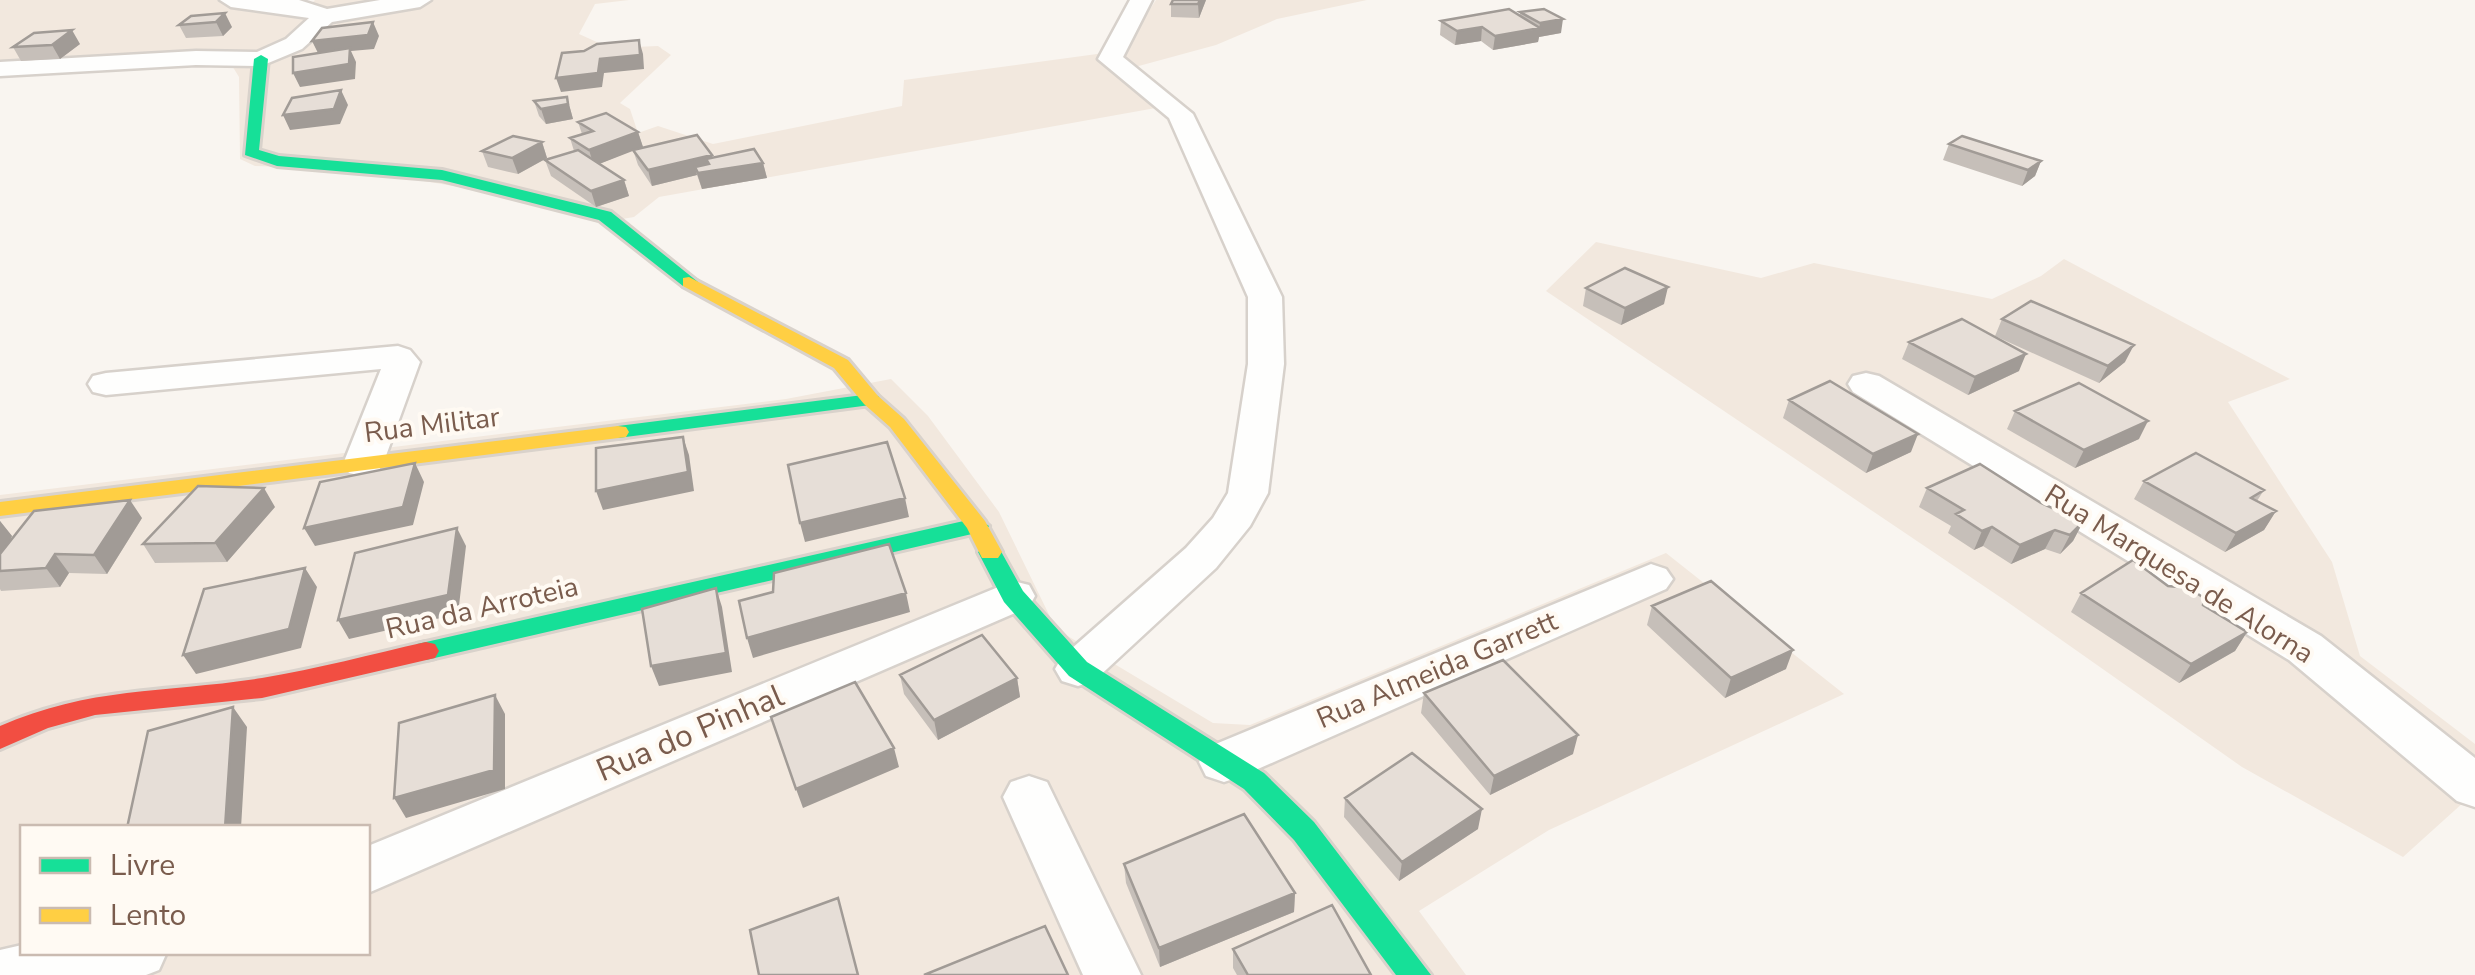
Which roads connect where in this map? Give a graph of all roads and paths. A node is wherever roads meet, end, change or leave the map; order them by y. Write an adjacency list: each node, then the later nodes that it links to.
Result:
1 (231, 0): 4 (street)
2 (420, 0): 4 (street)
3 (1141, 0): 15 (street)
4 (325, 16): 5 (street)
5 (262, 58): 6 (street); 9 (street)
6 (0, 70)
7 (106, 384): 10 (street)
8 (1866, 384): 18 (street, Rua Marquesa de Alorna)
9 (871, 400): 10 (street, Rua Militar); 12 (street)
10 (364, 464): 11 (street, Rua Militar)
11 (0, 509)
12 (977, 526): 14 (street); 16 (street, Rua da Arroteia)
13 (1651, 578): 17 (street, Rua Almeida Garrett)
14 (1013, 596): 15 (street); 20 (street, Rua do Pinhal)
15 (1078, 669): 17 (street)
16 (0, 738)
17 (1224, 762): 24 (street)
18 (2475, 787)
19 (1030, 798): 23 (street)
20 (370, 869)
21 (121, 955): 22 (street)
22 (3, 975)
23 (1112, 975)
24 (1415, 975)

